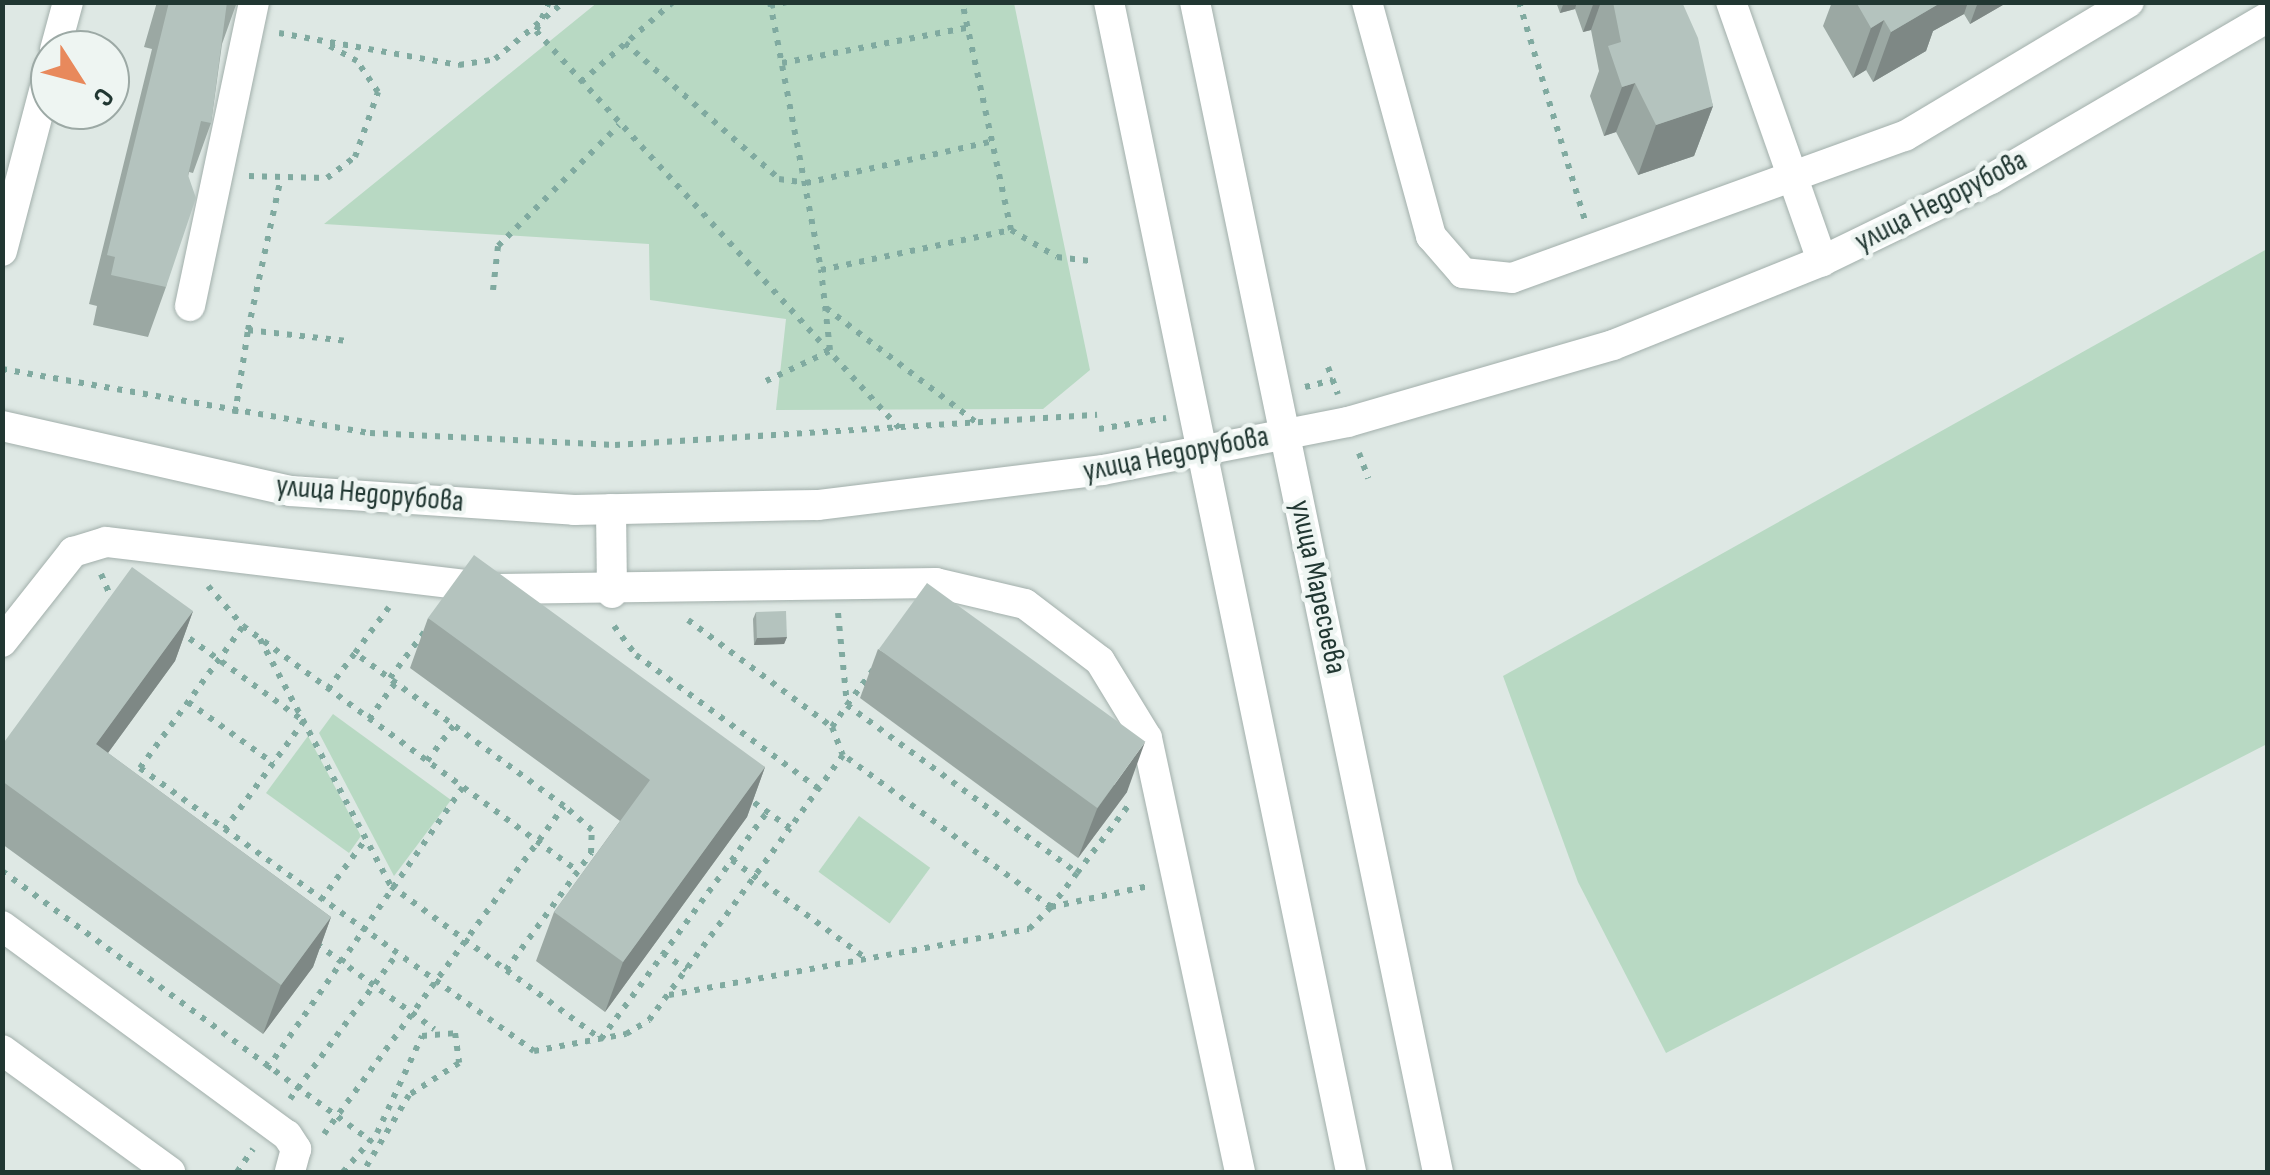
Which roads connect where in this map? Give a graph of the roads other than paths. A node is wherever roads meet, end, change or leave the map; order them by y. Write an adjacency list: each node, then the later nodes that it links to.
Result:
1 (68, 2): 9 (street)
2 (1108, 2): 18 (street)
3 (1195, 2): 17 (street, улица Маресьева)
4 (1368, 2): 11 (street)
5 (1731, 2): 11 (street)
6 (2129, 2): 11 (street)
7 (251, 15): 15 (street)
8 (2268, 17): 14 (street, улица Недорубова)
9 (60, 30)
10 (30, 126): 12 (street)
11 (1795, 183): 14 (street)
12 (10, 184): 13 (street)
13 (2, 251)
14 (1822, 261): 17 (street, улица Недорубова)
15 (190, 306)
16 (2, 426): 19 (street, улица Недорубова)
17 (1286, 433): 18 (street, улица Недорубова); 28 (street, улица Маресьева)
18 (1202, 448): 19 (street, улица Недорубова); 27 (street)
19 (611, 509): 20 (street)
20 (612, 593): 21 (street); 26 (street)
21 (2, 642)
22 (2, 926): 24 (street)
23 (2, 1050): 25 (street)
24 (293, 1165)
25 (170, 1172)
26 (1240, 1172)
27 (1351, 1172)
28 (1438, 1172)

